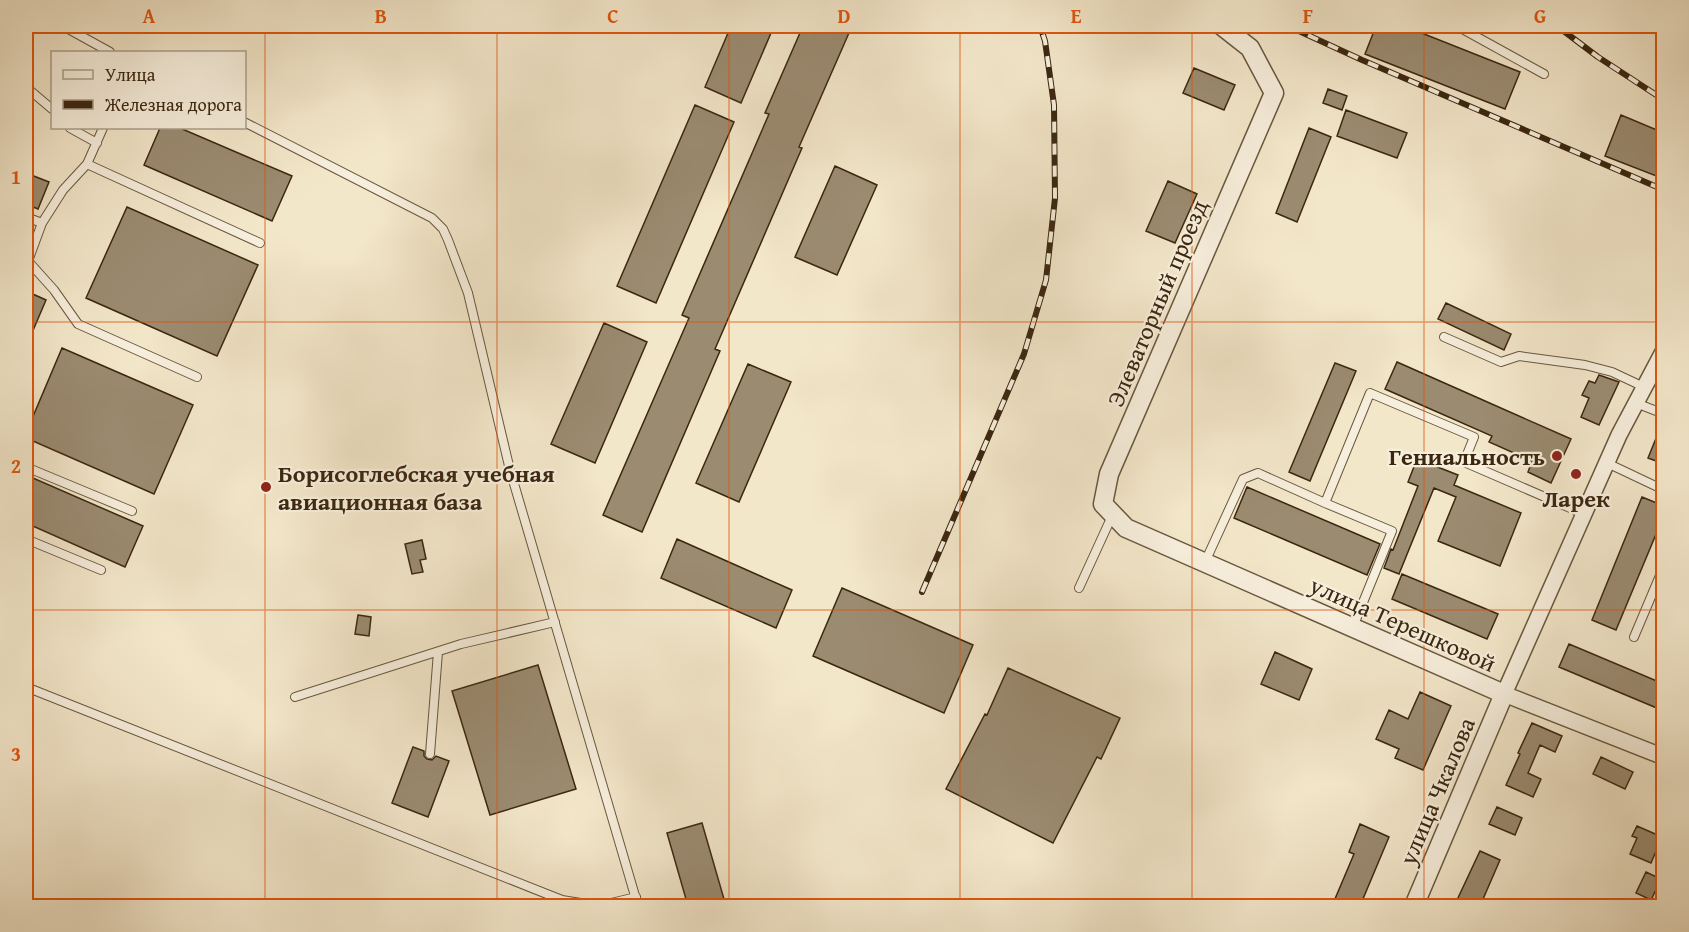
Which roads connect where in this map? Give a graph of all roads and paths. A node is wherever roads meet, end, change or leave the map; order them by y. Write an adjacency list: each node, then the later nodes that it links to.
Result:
1 (63, 26): 4 (lane)
2 (1222, 26): 29 (street, Элеваторный проезд)
3 (1457, 26): 5 (lane)
4 (108, 51)
5 (1544, 74)
6 (26, 87): 7 (lane)
7 (51, 108)
8 (246, 123): 36 (lane)
9 (72, 129): 11 (lane)
10 (103, 129): 11 (lane)
11 (97, 143): 12 (lane)
12 (87, 164): 14 (lane); 15 (lane)
13 (26, 218): 14 (lane)
14 (42, 223): 19 (lane)
15 (260, 243)
16 (1444, 337): 20 (lane)
17 (1664, 351): 18 (street)
18 (1659, 368): 20 (street)
19 (197, 377)
20 (1644, 387): 21 (street)
21 (1636, 403): 22 (lane); 23 (street)
22 (1664, 414)
23 (1607, 463): 25 (lane); 28 (street)
24 (26, 467): 27 (lane)
25 (1664, 490)
26 (1325, 503): 28 (lane); 32 (lane); 37 (lane)
27 (132, 511)
28 (1584, 514): 41 (street)
29 (1113, 515): 30 (street, Элеваторный проезд); 35 (lane)
30 (1126, 528): 32 (street, улица Терешковой)
31 (26, 539): 34 (lane)
32 (1204, 563): 37 (street, улица Терешковой)
33 (1664, 566): 38 (lane)
34 (102, 570)
35 (1079, 588)
36 (555, 622): 39 (lane); 45 (lane)
37 (1353, 628): 41 (street, улица Терешковой)
38 (1634, 636)
39 (438, 652): 42 (lane); 43 (lane)
40 (26, 687): 45 (lane)
41 (1504, 694): 44 (street, улица Терешковой); 47 (street, улица Чкалова)
42 (295, 697)
43 (430, 754)
44 (1664, 757)
45 (636, 897): 46 (lane)
46 (638, 906)
47 (1414, 906)

